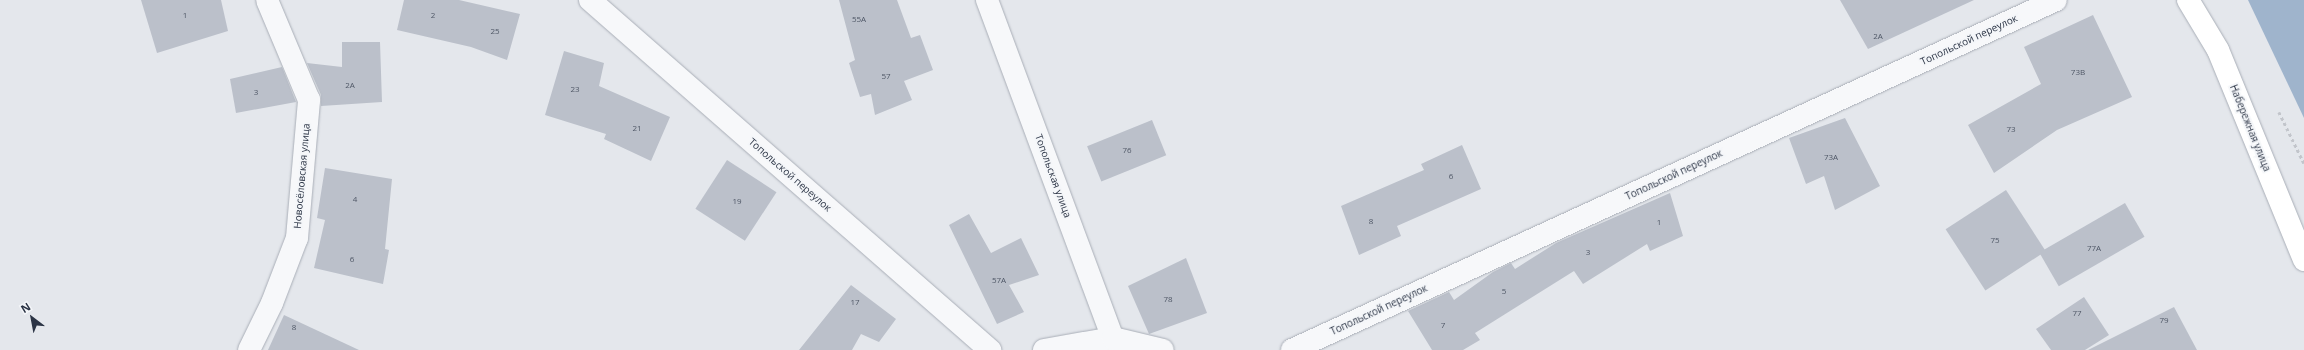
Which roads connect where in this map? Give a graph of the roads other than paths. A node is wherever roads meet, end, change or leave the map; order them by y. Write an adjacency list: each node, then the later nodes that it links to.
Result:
1 (267, 0): 8 (street, Новосёловская улица)
2 (590, 0): 9 (street, Топольской переулок)
3 (987, 0): 7 (street, Топольская улица)
4 (2056, 0): 12 (street, Топольской переулок)
5 (2188, 0): 6 (main road, Набережная улица)
6 (2304, 260)
7 (1118, 344): 10 (street); 11 (street)
8 (249, 350)
9 (990, 350)
10 (1044, 350)
11 (1163, 350)
12 (1292, 350)

